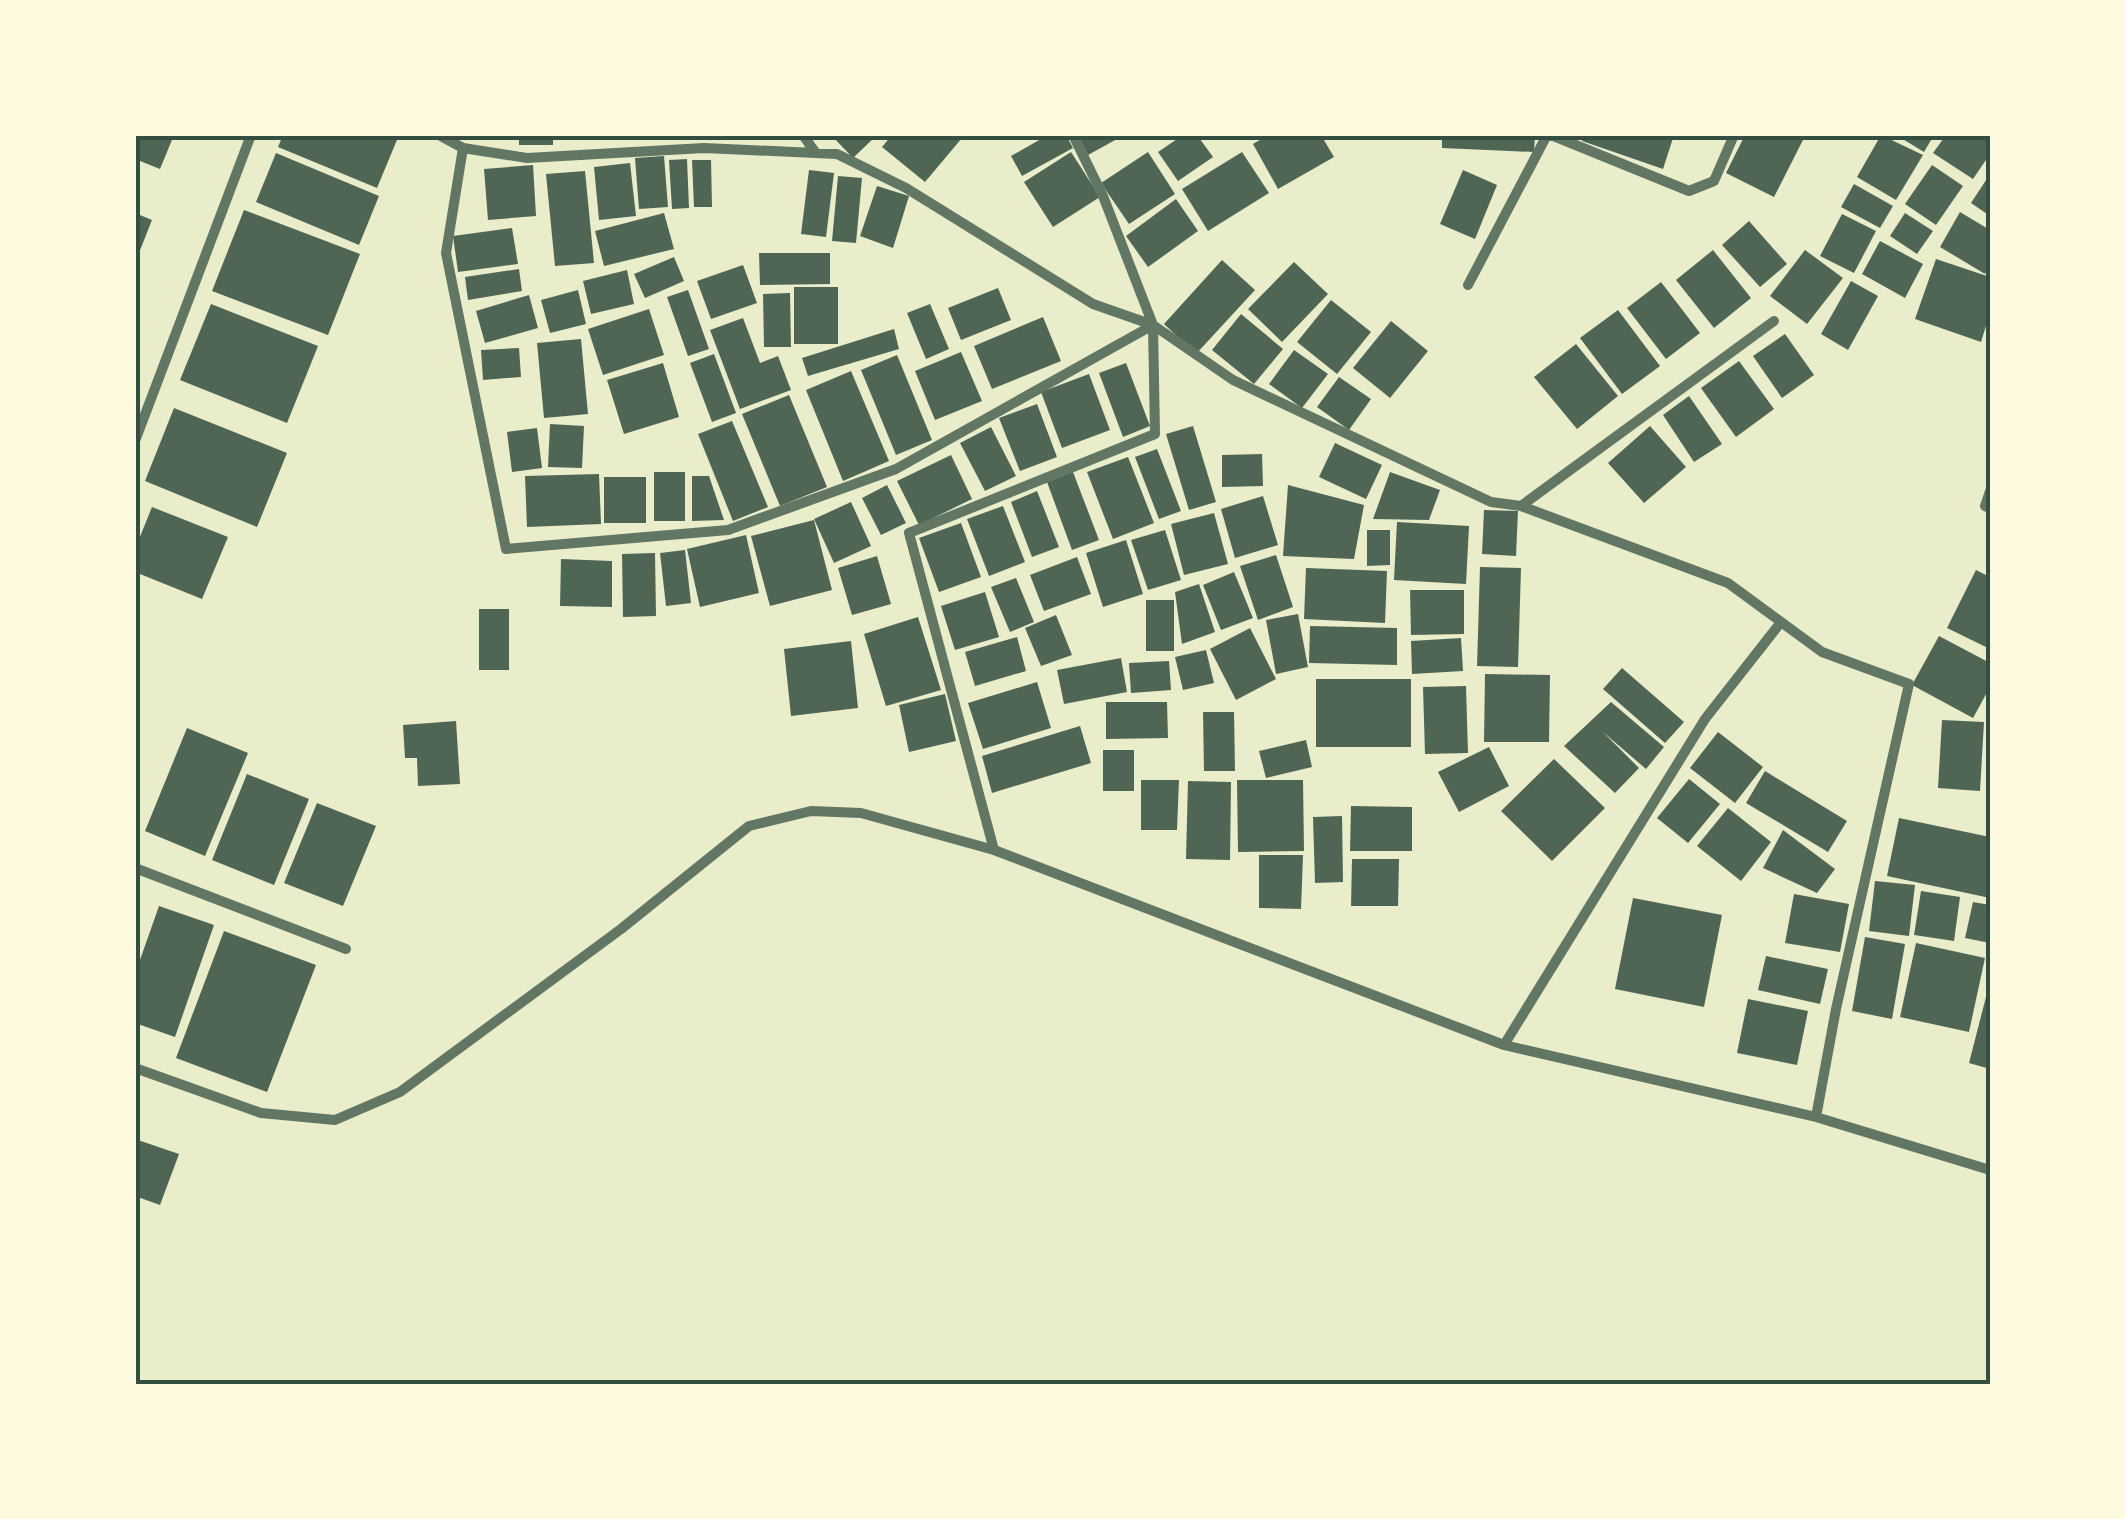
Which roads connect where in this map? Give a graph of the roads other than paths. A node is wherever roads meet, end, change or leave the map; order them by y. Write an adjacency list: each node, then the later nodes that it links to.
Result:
1 (251, 135): 12 (street)
2 (439, 135): 7 (street)
3 (802, 135): 8 (street)
4 (1073, 135): 11 (street)
5 (1549, 135): 6 (street); 9 (street)
6 (1734, 135)
7 (464, 148): 8 (street); 11 (street)
8 (815, 152): 11 (street)
9 (1468, 285)
10 (1774, 320): 14 (street)
11 (1153, 326): 14 (street); 17 (street)
12 (135, 442)
13 (1990, 491): 15 (street)
14 (1521, 506): 16 (street)
15 (1990, 508)
16 (1780, 622): 20 (street); 22 (street)
17 (994, 850): 20 (street); 21 (street)
18 (135, 868): 19 (street)
19 (346, 949)
20 (1504, 1046): 22 (street)
21 (135, 1068)
22 (1816, 1117): 23 (street)
23 (1990, 1170)

